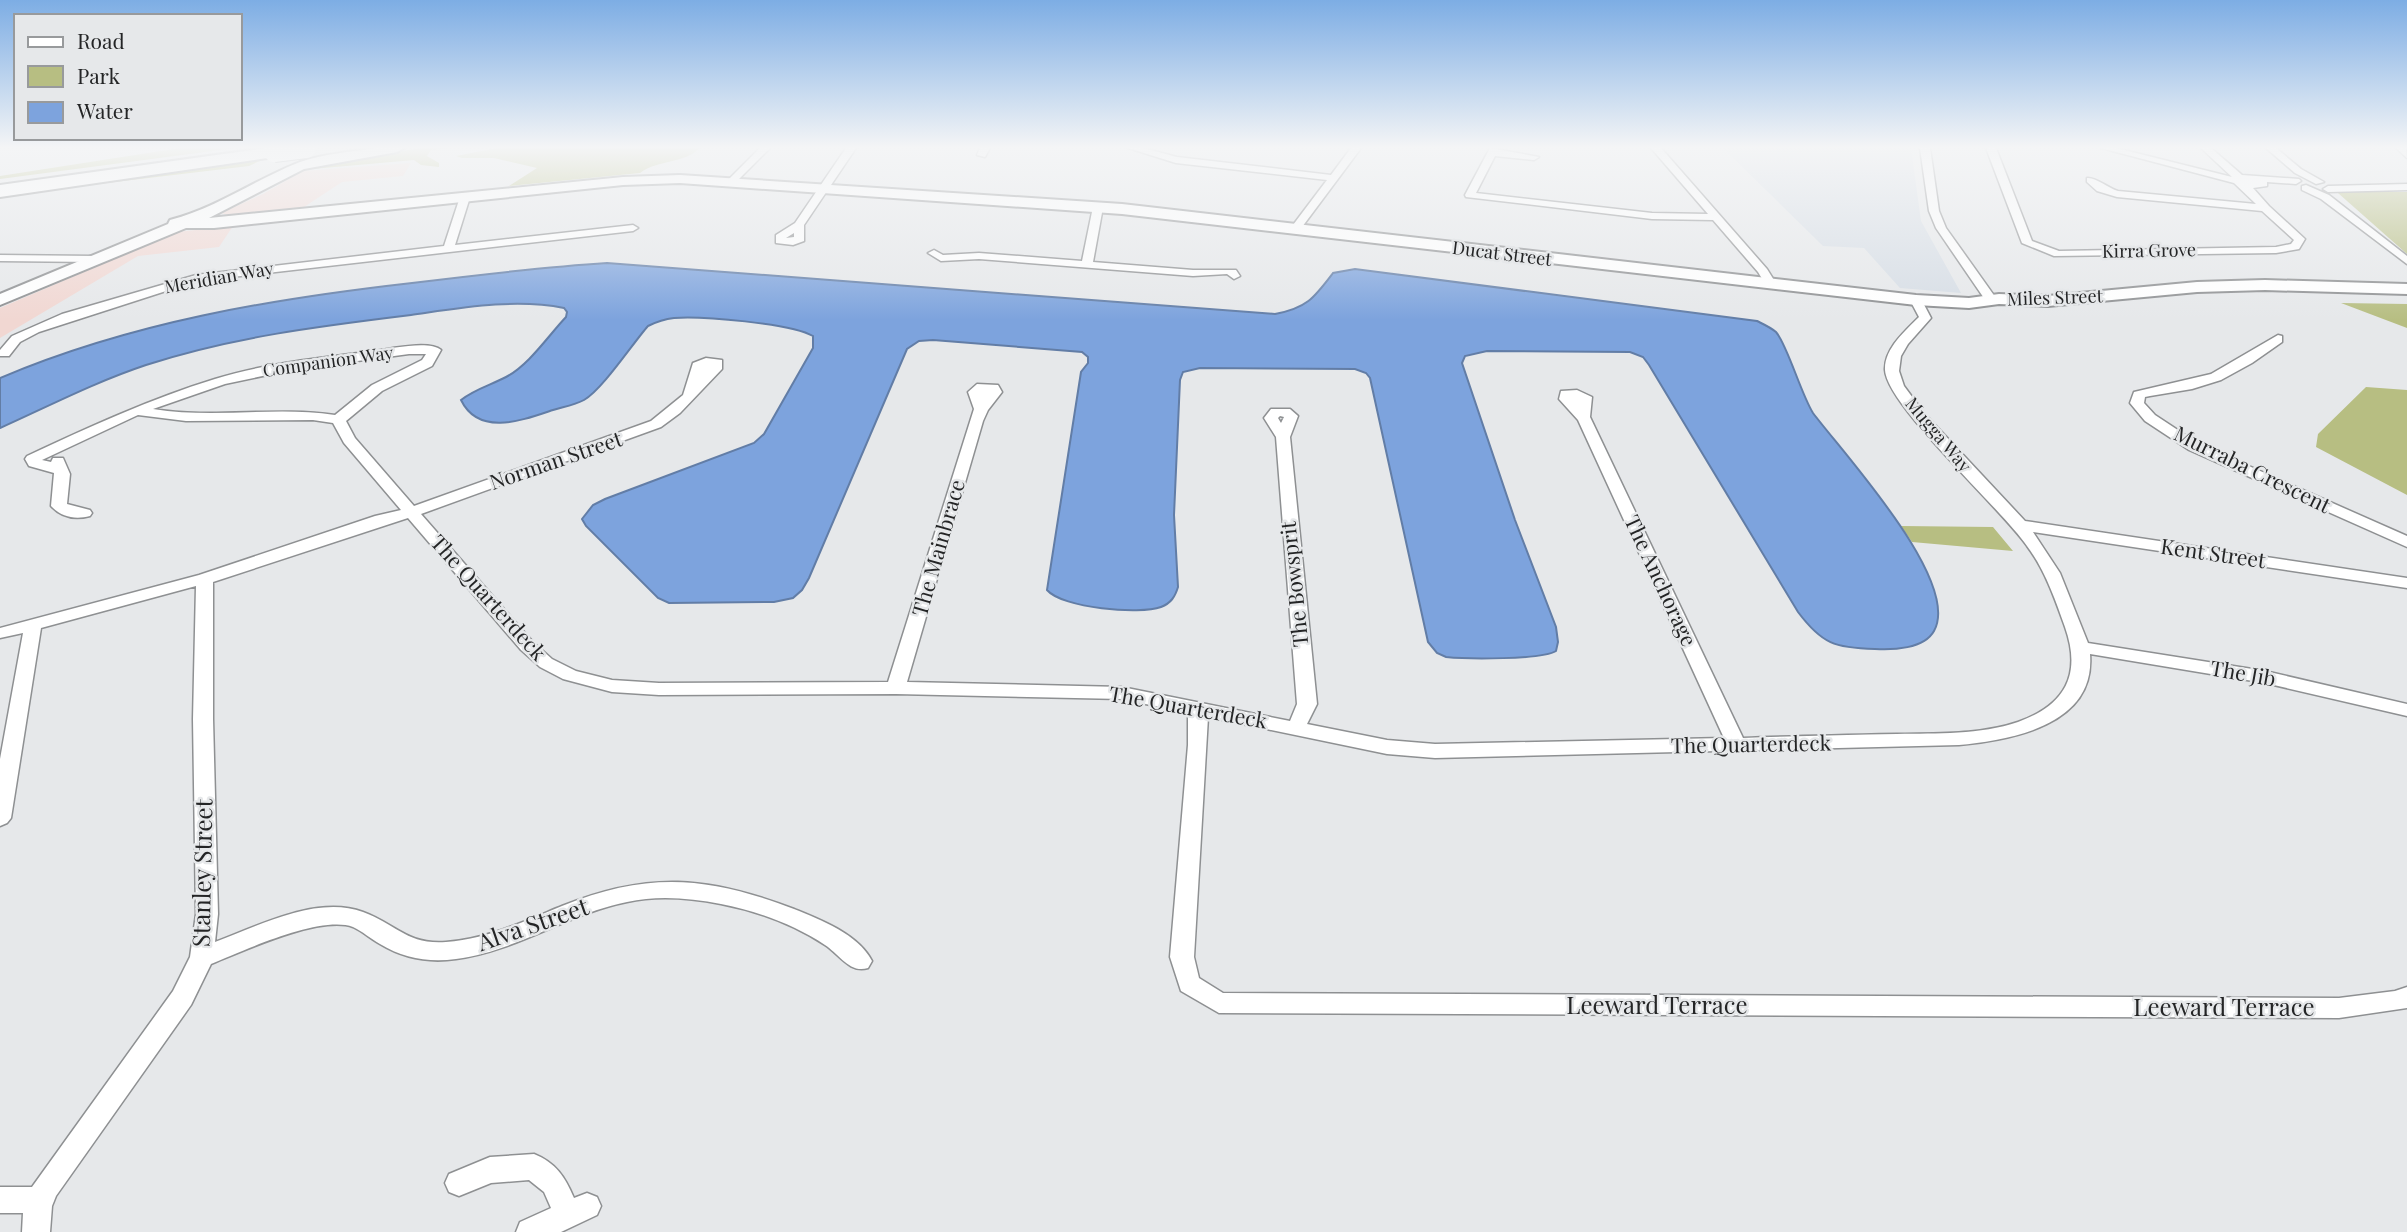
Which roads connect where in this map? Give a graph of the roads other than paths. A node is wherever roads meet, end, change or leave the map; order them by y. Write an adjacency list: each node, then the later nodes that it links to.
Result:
1 (215, 205): 18 (street)
2 (223, 205): 18 (street)
3 (383, 205): 18 (street, Ducat Street)
4 (462, 205): 22 (street)
5 (812, 205): 19 (street)
6 (1076, 205): 15 (street, Ducat Street)
7 (1313, 205): 21 (street)
8 (1561, 205): 17 (street)
9 (1704, 205): 17 (street)
10 (1933, 205): 34 (street)
11 (2013, 205): 16 (street, Kirra Grove)
12 (2239, 205): 16 (street)
13 (2263, 205): 16 (street, Kirra Grove)
14 (2344, 205): 26 (street)
15 (1098, 207): 21 (street, Ducat Street); 27 (street)
16 (2265, 208)
17 (1715, 218): 29 (street)
18 (180, 223): 25 (street)
19 (799, 225)
20 (633, 228): 22 (street, Meridian Way)
21 (1295, 229): 29 (street, Ducat Street)
22 (449, 248): 36 (street, Meridian Way)
23 (979, 256): 27 (street)
24 (0, 258): 25 (street)
25 (95, 259): 32 (street)
26 (2407, 261)
27 (1087, 264): 28 (street)
28 (1193, 273)
29 (1771, 285): 33 (street, Ducat Street)
30 (2407, 289): 34 (street, Miles Street)
31 (2407, 296): 34 (street, Miles Street)
32 (0, 300)
33 (1916, 300): 34 (street, Ducat Street); 47 (street, Mugga Way)
34 (1992, 301)
35 (2278, 339): 48 (street, Murraba Crescent)
36 (4, 353)
37 (690, 393): 45 (street, Norman Street)
38 (981, 409): 54 (street, The Mainbrace)
39 (136, 411): 41 (street); 41 (street, Companion Way); 42 (street, Companion Way)
40 (1583, 417): 58 (street, The Anchorage)
41 (338, 420): 45 (street, The Quarterdeck)
42 (108, 424): 44 (street, Companion Way); 44 (street, Companion Way)
43 (1283, 437): 57 (street, The Bowsprit)
44 (61, 471): 46 (street, Companion Way)
45 (411, 512): 49 (street, Norman Street); 54 (street, The Quarterdeck)
46 (84, 513)
47 (2019, 525): 50 (street, Kent Street); 53 (street, The Quarterdeck)
48 (2407, 542)
49 (205, 579): 51 (street, Norman Street); 60 (street, Stanley Street)
50 (2407, 583)
51 (33, 624): 52 (street, Norman Street); 59 (street)
52 (0, 633)
53 (2080, 647): 56 (street, The Jib); 58 (street, The Quarterdeck)
54 (896, 688): 55 (street, The Quarterdeck)
55 (1198, 707): 57 (street, The Quarterdeck); 62 (street, Leeward Terrace)
56 (2405, 710)
57 (1296, 728): 58 (street, The Quarterdeck)
58 (1737, 745)
59 (0, 818)
60 (202, 957): 61 (street, Alva Street); 65 (street, Stanley Street)
61 (860, 961)
62 (2407, 997)
63 (460, 1183): 67 (street)
64 (0, 1200): 65 (street)
65 (40, 1200): 66 (street)
66 (36, 1232)
67 (530, 1232)

